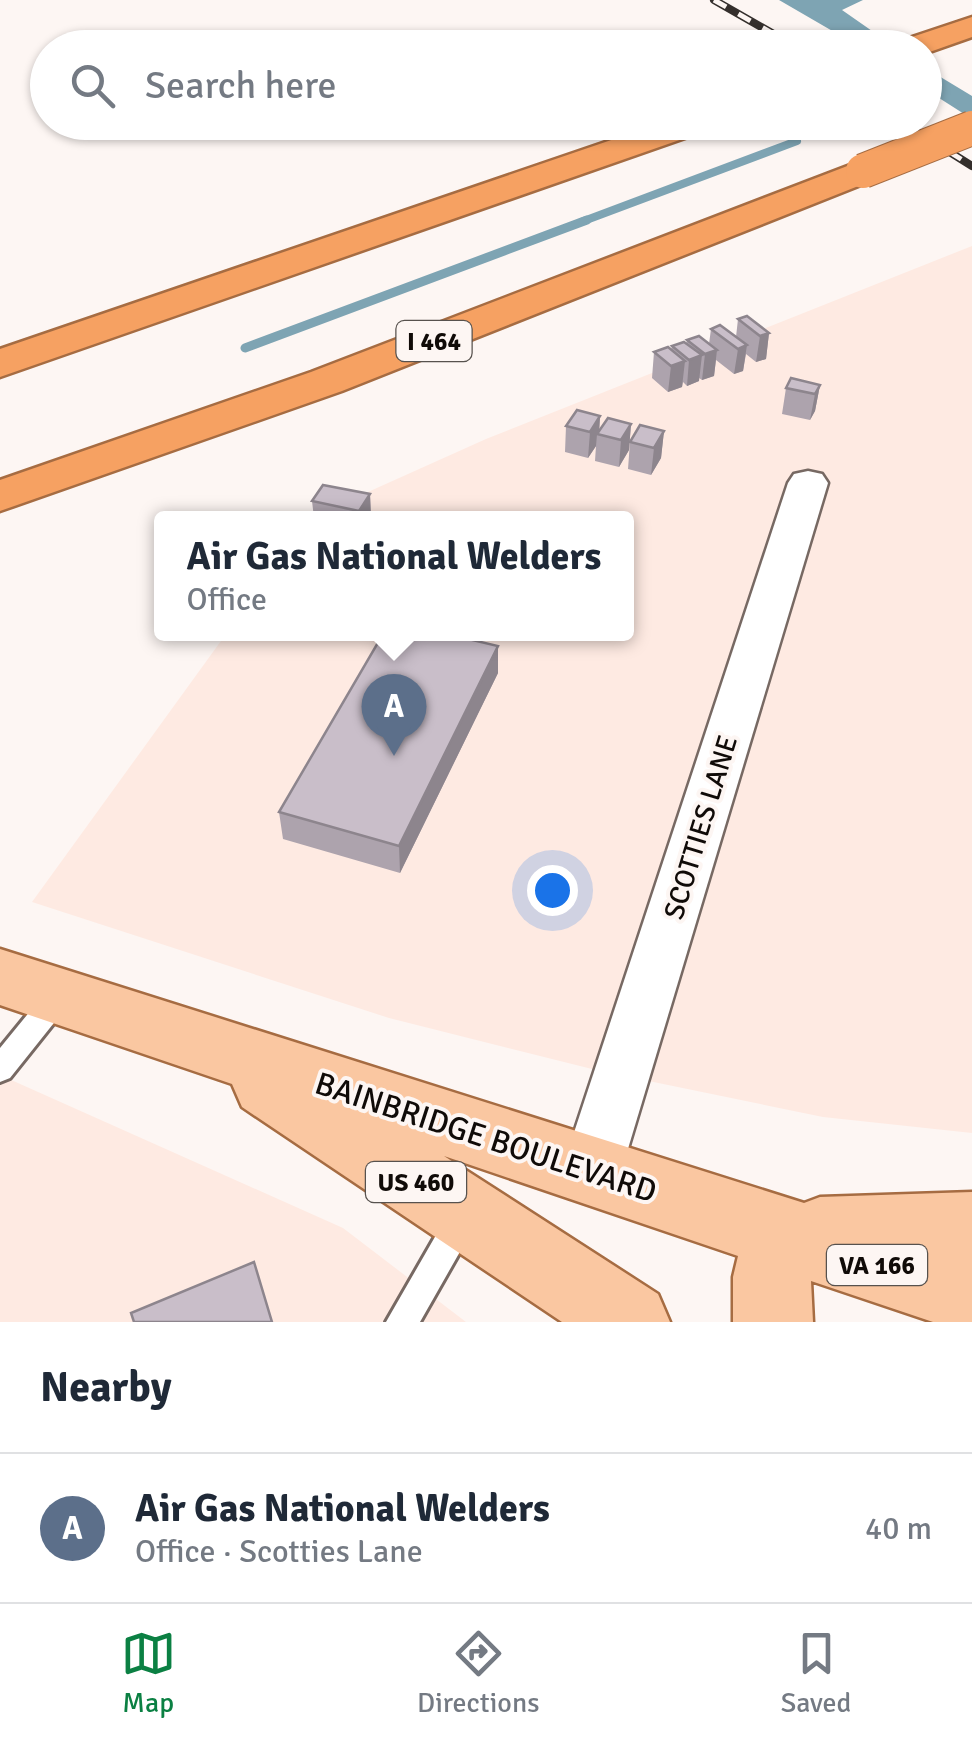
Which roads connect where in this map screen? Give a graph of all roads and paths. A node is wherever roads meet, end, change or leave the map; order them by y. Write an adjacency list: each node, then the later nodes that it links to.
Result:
1 (972, 128): 5 (highway, I 464, bridge)
2 (647, 140): 3 (highway)
3 (0, 364)
4 (808, 483): 9 (street, SCOTTIES LANE)
5 (0, 496)
6 (29, 986): 7 (main road, BAINBRIDGE BOULEVARD / US 460); 8 (lane)
7 (202, 1043): 9 (main road, BAINBRIDGE BOULEVARD / US 460); 10 (main road, US 460)
8 (0, 1069)
9 (591, 1172): 12 (main road, BAINBRIDGE BOULEVARD / US 460)
10 (466, 1213): 14 (lane); 15 (main road, US 460)
11 (972, 1229): 12 (main road, US 460)
12 (782, 1235): 13 (main road, BAINBRIDGE BOULEVARD / VA 166); 16 (main road)
13 (972, 1296)
14 (402, 1322)
15 (630, 1322)
16 (773, 1322)

